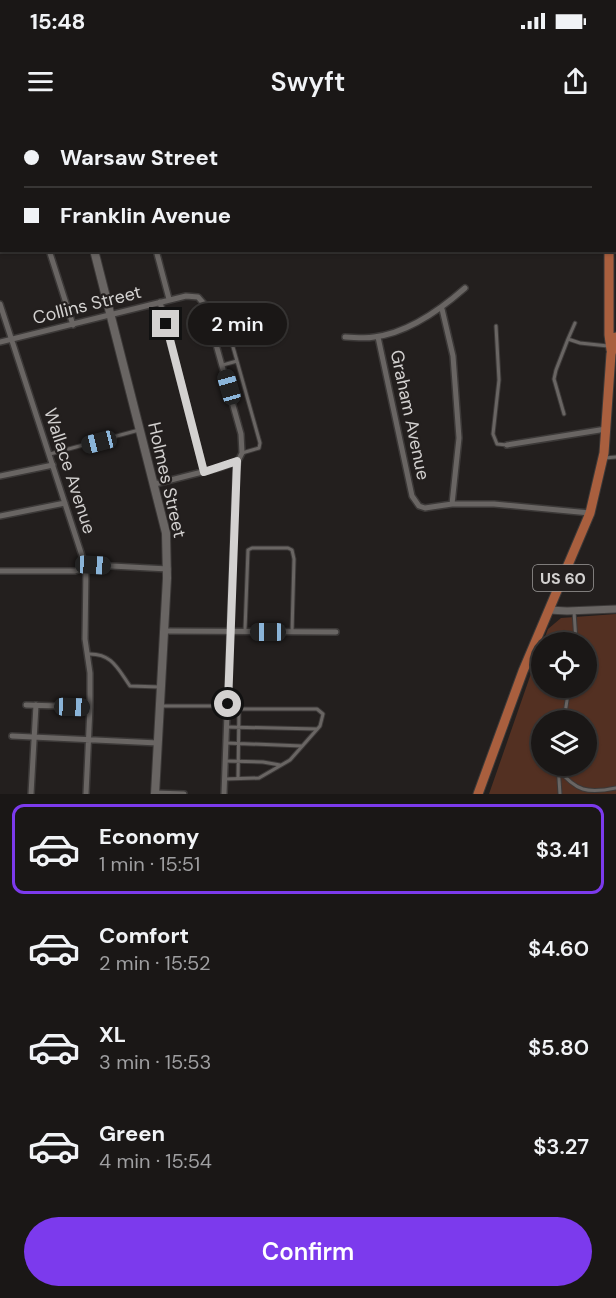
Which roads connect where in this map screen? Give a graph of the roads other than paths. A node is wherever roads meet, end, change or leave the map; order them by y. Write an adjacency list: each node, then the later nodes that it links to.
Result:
1 (50, 252): 13 (street)
2 (95, 252): 11 (main road, Holmes Street)
3 (157, 252): 6 (street)
4 (609, 252): 20 (main road, US 60)
5 (465, 288): 9 (street)
6 (169, 299): 7 (street, Collins Street); 10 (street, Collins Street)
7 (160, 302): 11 (street, Collins Street); 33 (street)
8 (0, 304): 18 (street, Wallace Avenue)
9 (441, 309): 16 (street); 37 (street)
10 (208, 312): 21 (lane); 22 (street)
11 (111, 316): 13 (street, Collins Street); 25 (main road, Holmes Street)
12 (575, 323): 17 (lane)
13 (74, 325): 18 (street, Collins Street)
14 (496, 327): 26 (lane)
15 (345, 337): 16 (street)
16 (378, 337): 37 (street, Graham Avenue)
17 (568, 339): 20 (lane); 23 (lane)
18 (12, 340): 19 (street, Collins Street); 28 (street, Wallace Avenue)
19 (0, 342)
20 (612, 346): 24 (main road, US 60)
21 (237, 361): 22 (lane); 27 (lane)
22 (223, 365): 27 (street)
23 (564, 414)
24 (606, 429): 26 (street); 30 (main road, US 60)
25 (141, 430): 28 (lane); 35 (main road, Holmes Street)
26 (507, 445)
27 (242, 453): 31 (street)
28 (49, 454): 32 (street, Wallace Avenue)
29 (616, 457): 30 (lane)
30 (603, 458): 38 (main road, US 60)
31 (237, 461): 33 (street); 47 (street)
32 (53, 465): 34 (street); 36 (street, Wallace Avenue)
33 (204, 472): 35 (street)
34 (0, 476)
35 (155, 484): 41 (main road, Holmes Street)
36 (65, 503): 39 (street); 40 (street, Wallace Avenue)
37 (452, 504): 38 (street, Graham Avenue)
38 (590, 513): 44 (main road, US 60)
39 (0, 516)
40 (86, 568): 41 (street); 42 (street); 52 (street, Wallace Avenue)
41 (168, 569): 46 (main road, Holmes Street)
42 (0, 572)
43 (616, 609): 45 (street)
44 (549, 610): 45 (street); 83 (main road, US 60)
45 (574, 611): 51 (lane)
46 (165, 631): 47 (street); 53 (main road, Holmes Street)
47 (231, 632): 48 (street); 57 (street)
48 (244, 632): 49 (street); 49 (lane)
49 (292, 632): 50 (street)
50 (336, 632)
51 (575, 632)
52 (87, 654): 53 (lane); 58 (street, Wallace Avenue)
53 (162, 687): 56 (main road, Holmes Street)
54 (26, 705): 55 (street)
55 (36, 705): 58 (street); 64 (street)
56 (161, 706): 57 (lane); 67 (main road, Holmes Street)
57 (228, 706): 59 (lane); 60 (street)
58 (90, 707): 65 (street, Wallace Avenue)
59 (239, 709): 61 (lane); 62 (lane)
60 (227, 727): 61 (lane); 68 (street)
61 (239, 727): 62 (lane); 66 (lane)
62 (317, 729): 69 (lane)
63 (12, 736): 64 (street)
64 (34, 737): 65 (street); 79 (street)
65 (89, 740): 67 (street); 80 (street, Wallace Avenue)
66 (238, 742): 68 (lane); 69 (lane); 71 (lane)
67 (158, 743): 78 (main road, Holmes Street)
68 (226, 743): 70 (street)
69 (302, 746): 72 (lane)
70 (225, 761): 71 (lane); 76 (street)
71 (238, 761): 72 (lane); 75 (lane)
72 (281, 765): 75 (lane)
73 (559, 776): 84 (lane)
74 (564, 776): 77 (lane)
75 (238, 778): 76 (lane)
76 (225, 779): 82 (street)
77 (616, 788)
78 (155, 793): 81 (street)
79 (31, 794)
80 (86, 794)
81 (184, 794)
82 (224, 794)
83 (478, 794)
84 (560, 794)

